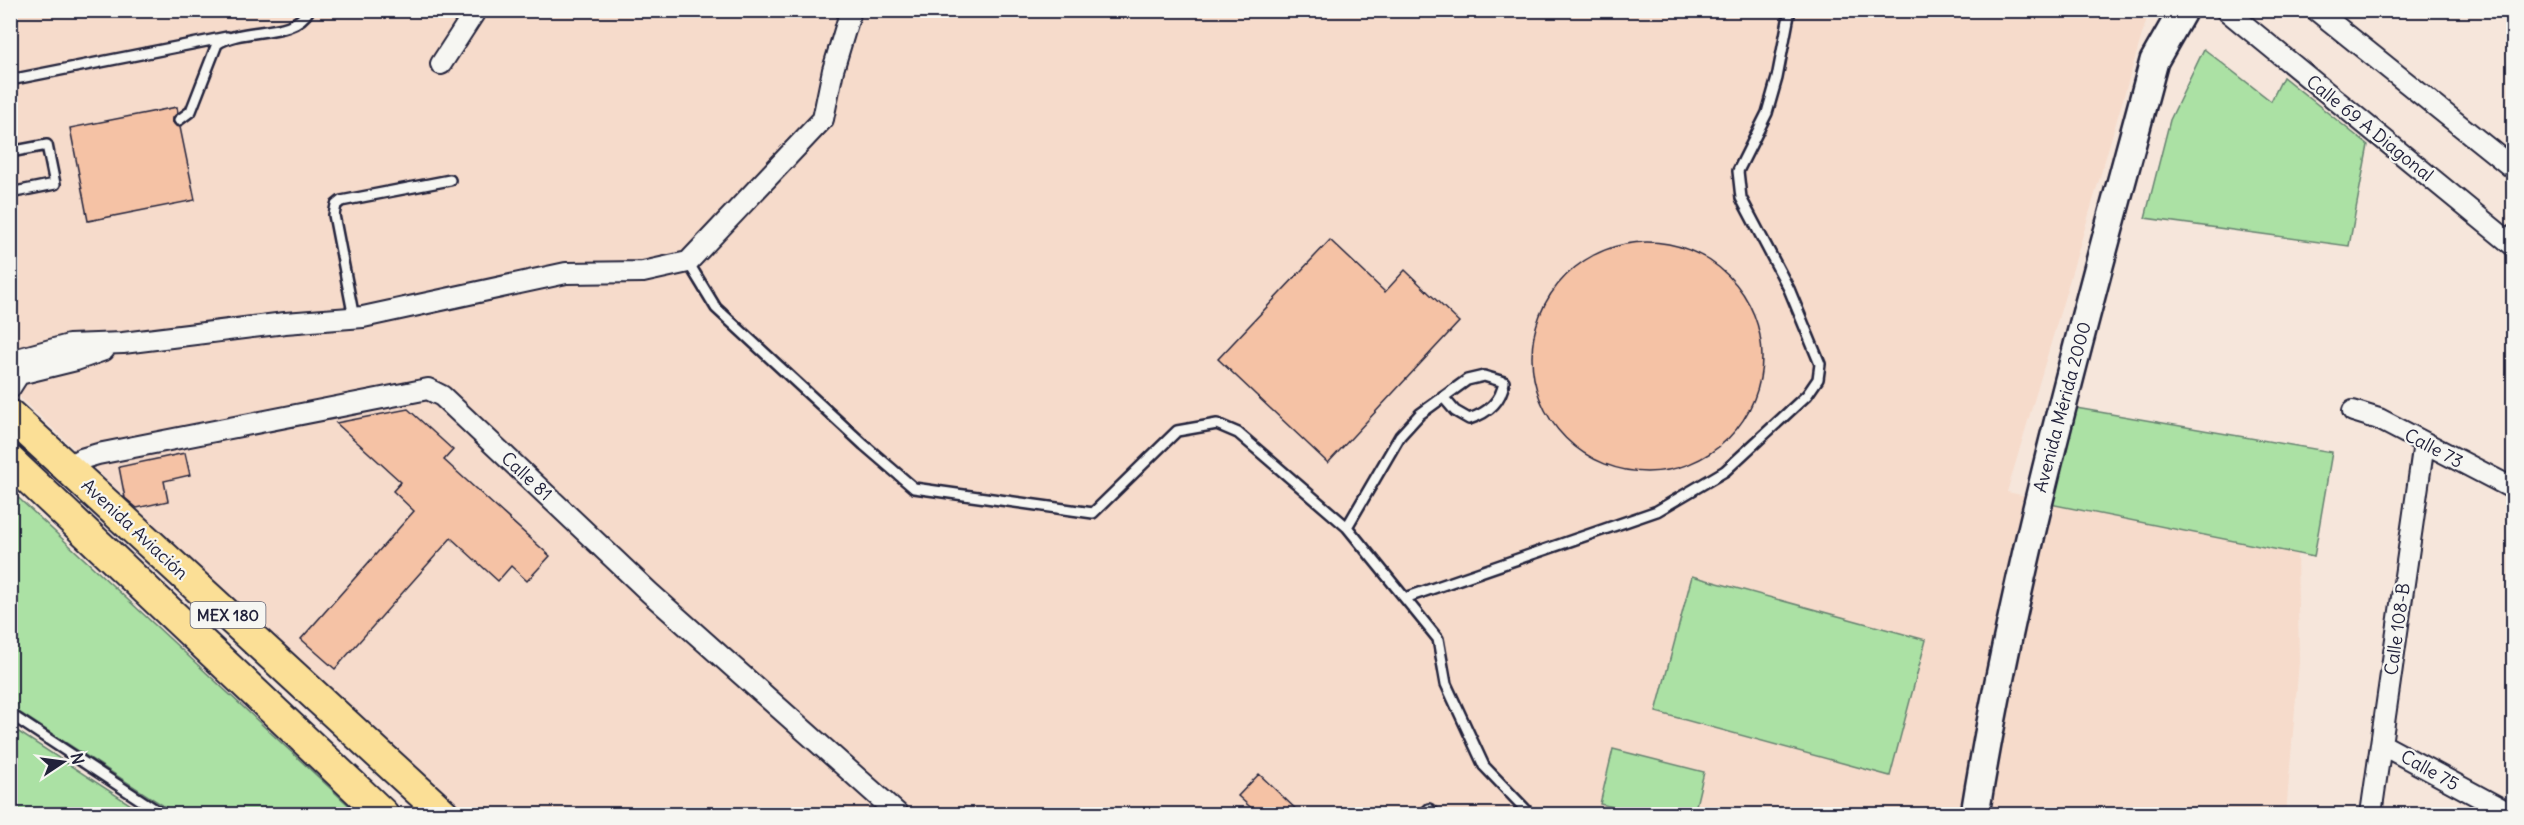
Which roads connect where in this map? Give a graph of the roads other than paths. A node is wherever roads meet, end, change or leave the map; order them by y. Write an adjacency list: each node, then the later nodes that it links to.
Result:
1 (309, 10): 8 (lane)
2 (476, 10): 9 (street)
3 (851, 10): 17 (street)
4 (1791, 10): 30 (lane)
5 (2183, 10): 40 (main road, Avenida Mérida 2000)
6 (2226, 10): 16 (street, Calle 69 A Diagonal)
7 (2316, 10): 13 (street)
8 (227, 37): 10 (lane); 11 (lane)
9 (441, 64)
10 (10, 80)
11 (179, 120)
12 (10, 152): 15 (lane)
13 (2514, 169)
14 (450, 180): 18 (lane)
15 (10, 193)
16 (2514, 246)
17 (688, 262): 18 (street); 29 (lane)
18 (354, 318): 19 (street)
19 (123, 343): 20 (street); 21 (street)
20 (11, 356)
21 (10, 388)
22 (1443, 397): 22 (lane); 29 (lane)
23 (2353, 411): 25 (street, Calle 73)
24 (10, 415): 27 (main road, Avenida Aviación / MEX 180)
25 (2424, 443): 28 (street, Calle 73); 32 (street, Calle 108-B)
26 (10, 461): 34 (main road, Avenida Aviación / MEX 180)
27 (68, 467): 35 (main road, Avenida Aviación / MEX 180); 36 (street, Calle 81)
28 (2514, 489)
29 (1347, 527): 30 (lane)
30 (1405, 598): 39 (lane)
31 (10, 714): 33 (lane)
32 (2381, 744): 41 (street, Calle 108-B); 42 (street, Calle 75)
33 (162, 814)
34 (383, 814)
35 (444, 814)
36 (898, 814)
37 (1424, 814): 38 (lane)
38 (1435, 814)
39 (1530, 814)
40 (1975, 814)
41 (2371, 814)
42 (2511, 814)

